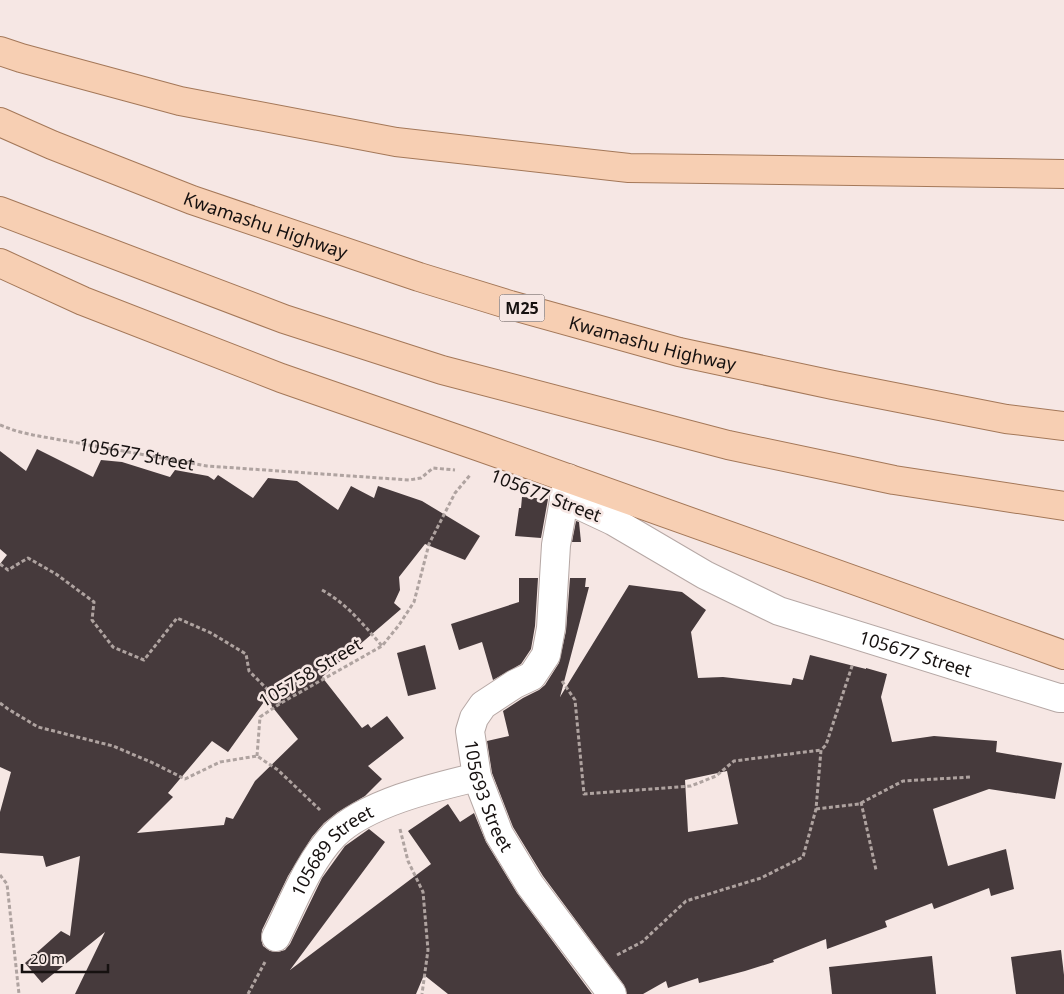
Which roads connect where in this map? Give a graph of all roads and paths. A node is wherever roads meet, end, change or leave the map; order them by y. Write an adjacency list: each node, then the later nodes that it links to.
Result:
1 (0, 51): 3 (main road)
2 (0, 122): 7 (main road, Kwamashu Highway / M25)
3 (1064, 174)
4 (0, 211): 11 (main road)
5 (0, 263): 10 (main road)
6 (0, 425): 8 (path, 105677 Street)
7 (1064, 426)
8 (461, 469)
9 (476, 469): 15 (path, 105758 Street)
10 (566, 488): 14 (street, 105677 Street); 16 (street, 105693 Street); 17 (main road)
11 (1064, 506)
12 (0, 564): 20 (path)
13 (322, 590): 15 (path, 105758 Street)
14 (862, 637): 18 (street, 105677 Street); 21 (path)
15 (382, 646): 20 (path, 105758 Street)
16 (546, 655): 21 (path); 23 (street, 105693 Street)
17 (1064, 655)
18 (1064, 698)
19 (0, 703): 22 (path)
20 (281, 703): 22 (path, 105758 Street)
21 (821, 750): 27 (path)
22 (257, 756): 28 (path)
23 (477, 777): 25 (street, 105689 Street); 32 (street, 105693 Street)
24 (971, 777): 26 (path)
25 (394, 801): 28 (street, 105689 Street); 35 (path)
26 (861, 802): 27 (path); 29 (path)
27 (816, 809): 32 (path)
28 (340, 829): 31 (street, 105689 Street)
29 (876, 870)
30 (0, 875): 33 (path)
31 (276, 937): 34 (path)
32 (596, 973): 36 (street, 105693 Street)
33 (20, 994)
34 (248, 994)
35 (422, 994)
36 (612, 994)

